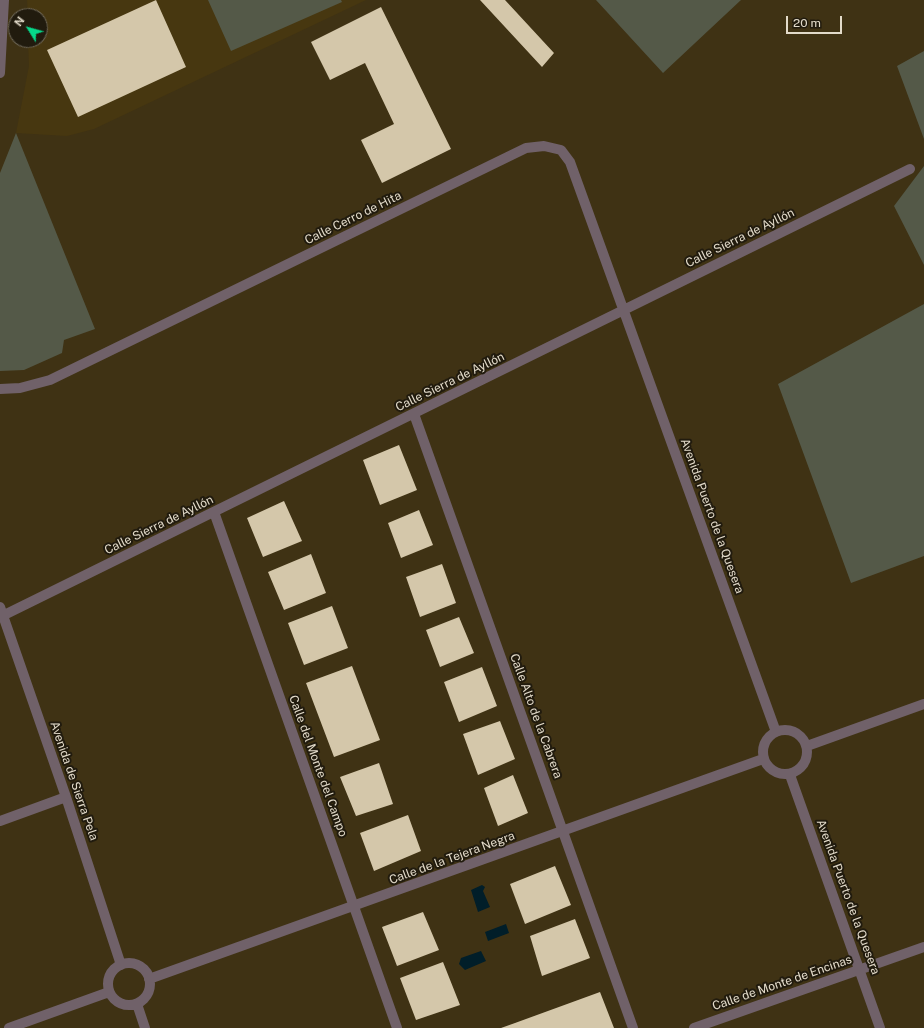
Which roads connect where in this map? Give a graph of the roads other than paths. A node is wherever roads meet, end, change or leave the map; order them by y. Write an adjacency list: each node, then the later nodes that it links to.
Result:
1 (4, 0): 2 (street)
2 (1, 48): 3 (street)
3 (0, 73)
4 (910, 169): 5 (street, Calle Sierra de Ayllón)
5 (624, 310): 6 (street, Calle Cerro de Hita); 7 (street, Calle Sierra de Ayllón); 11 (street, Avenida Puerto de la Quesera)
6 (0, 389)
7 (414, 414): 8 (street, Calle Sierra de Ayllón); 17 (street, Calle Alto de la Cabrera)
8 (214, 512): 9 (street, Calle Sierra de Ayllón); 18 (street, Calle del Monte del Campo)
9 (1, 613): 15 (street, Avenida de Sierra Pela)
10 (924, 704): 12 (street)
11 (776, 732): 12 (street); 13 (street)
12 (807, 746): 14 (street)
13 (763, 759): 14 (street); 17 (street, Calle de la Tejera Negra)
14 (790, 775): 21 (street, Avenida Puerto de la Quesera)
15 (66, 797): 16 (street); 20 (street, Avenida de Sierra Pela)
16 (0, 821)
17 (563, 832): 18 (street, Calle de la Tejera Negra); 28 (street, Calle Alto de la Cabrera)
18 (354, 907): 22 (street, Calle de la Tejera Negra); 27 (street, Calle del Monte del Campo)
19 (924, 947): 21 (street, Calle de Monte de Encinas)
20 (121, 965): 22 (street); 23 (street)
21 (860, 970): 29 (street, Calle de Monte de Encinas); 30 (street, Avenida Puerto de la Quesera)
22 (149, 980): 24 (street)
23 (109, 992): 24 (street); 25 (street)
24 (137, 1004): 26 (street)
25 (9, 1028)
26 (145, 1028)
27 (397, 1028)
28 (633, 1028)
29 (694, 1028)
30 (880, 1028)

